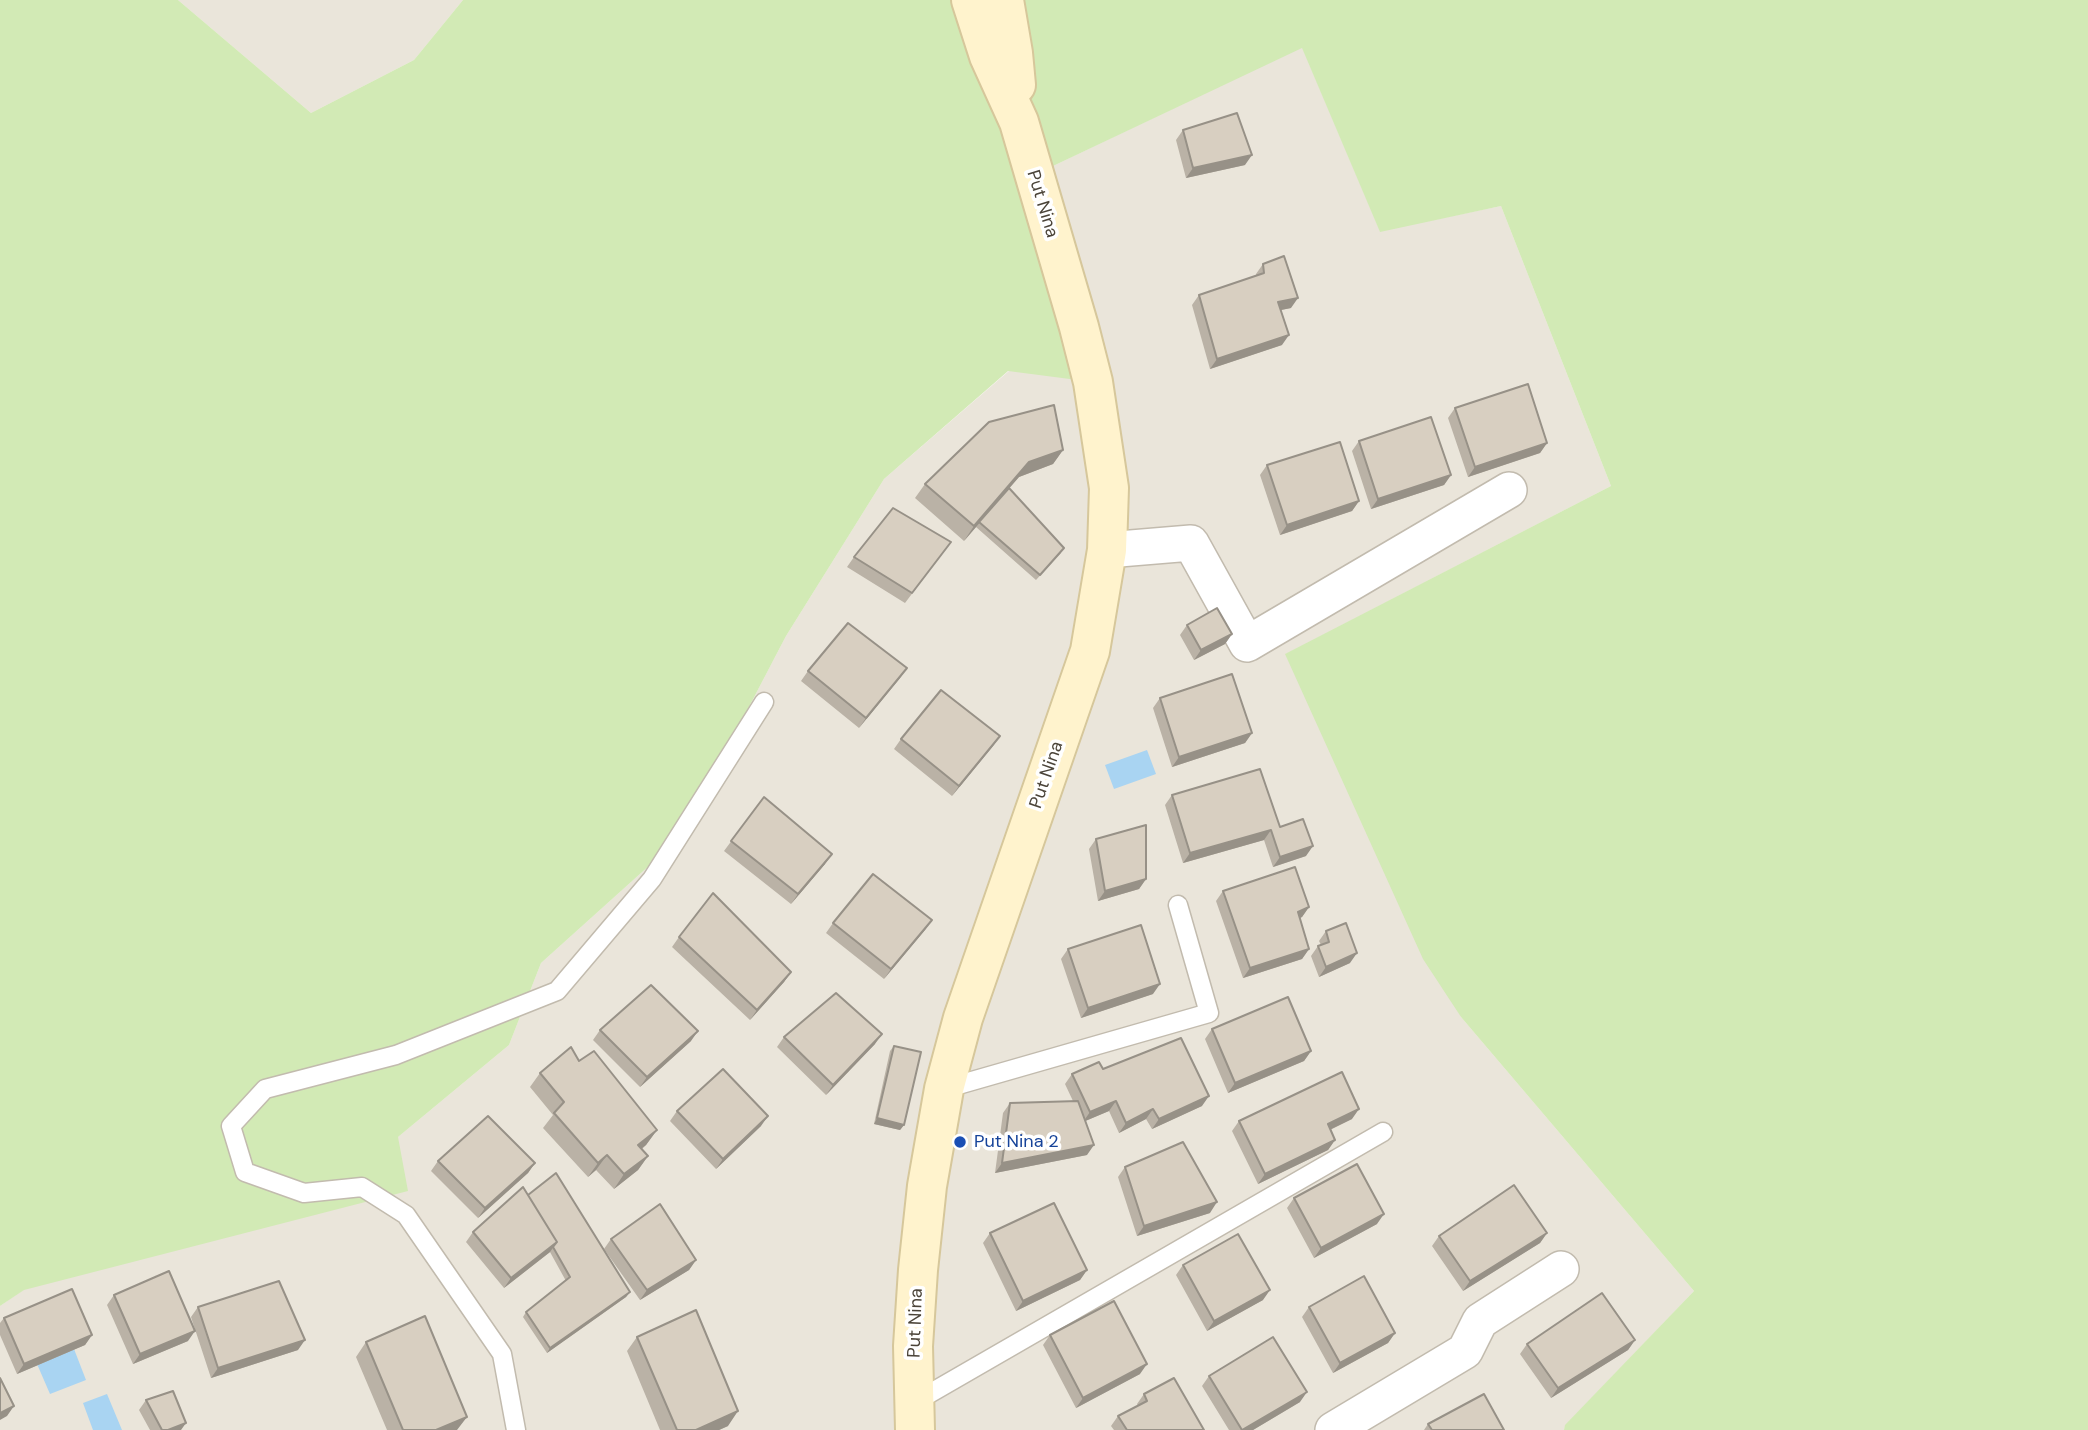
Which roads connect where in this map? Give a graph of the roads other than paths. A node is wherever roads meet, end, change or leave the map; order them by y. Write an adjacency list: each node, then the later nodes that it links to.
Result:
1 (971, 0): 3 (main road, Put Nina)
2 (1004, 0): 3 (main road, Put Nina)
3 (1019, 122): 5 (main road, Put Nina)
4 (1510, 491): 5 (street)
5 (1107, 551): 8 (main road, Put Nina)
6 (764, 702): 12 (lane)
7 (1178, 905): 8 (lane)
8 (944, 1089): 11 (main road, Put Nina)
9 (1383, 1132): 11 (lane)
10 (1561, 1269): 13 (street)
11 (915, 1416)
12 (516, 1430)
13 (1333, 1430)

